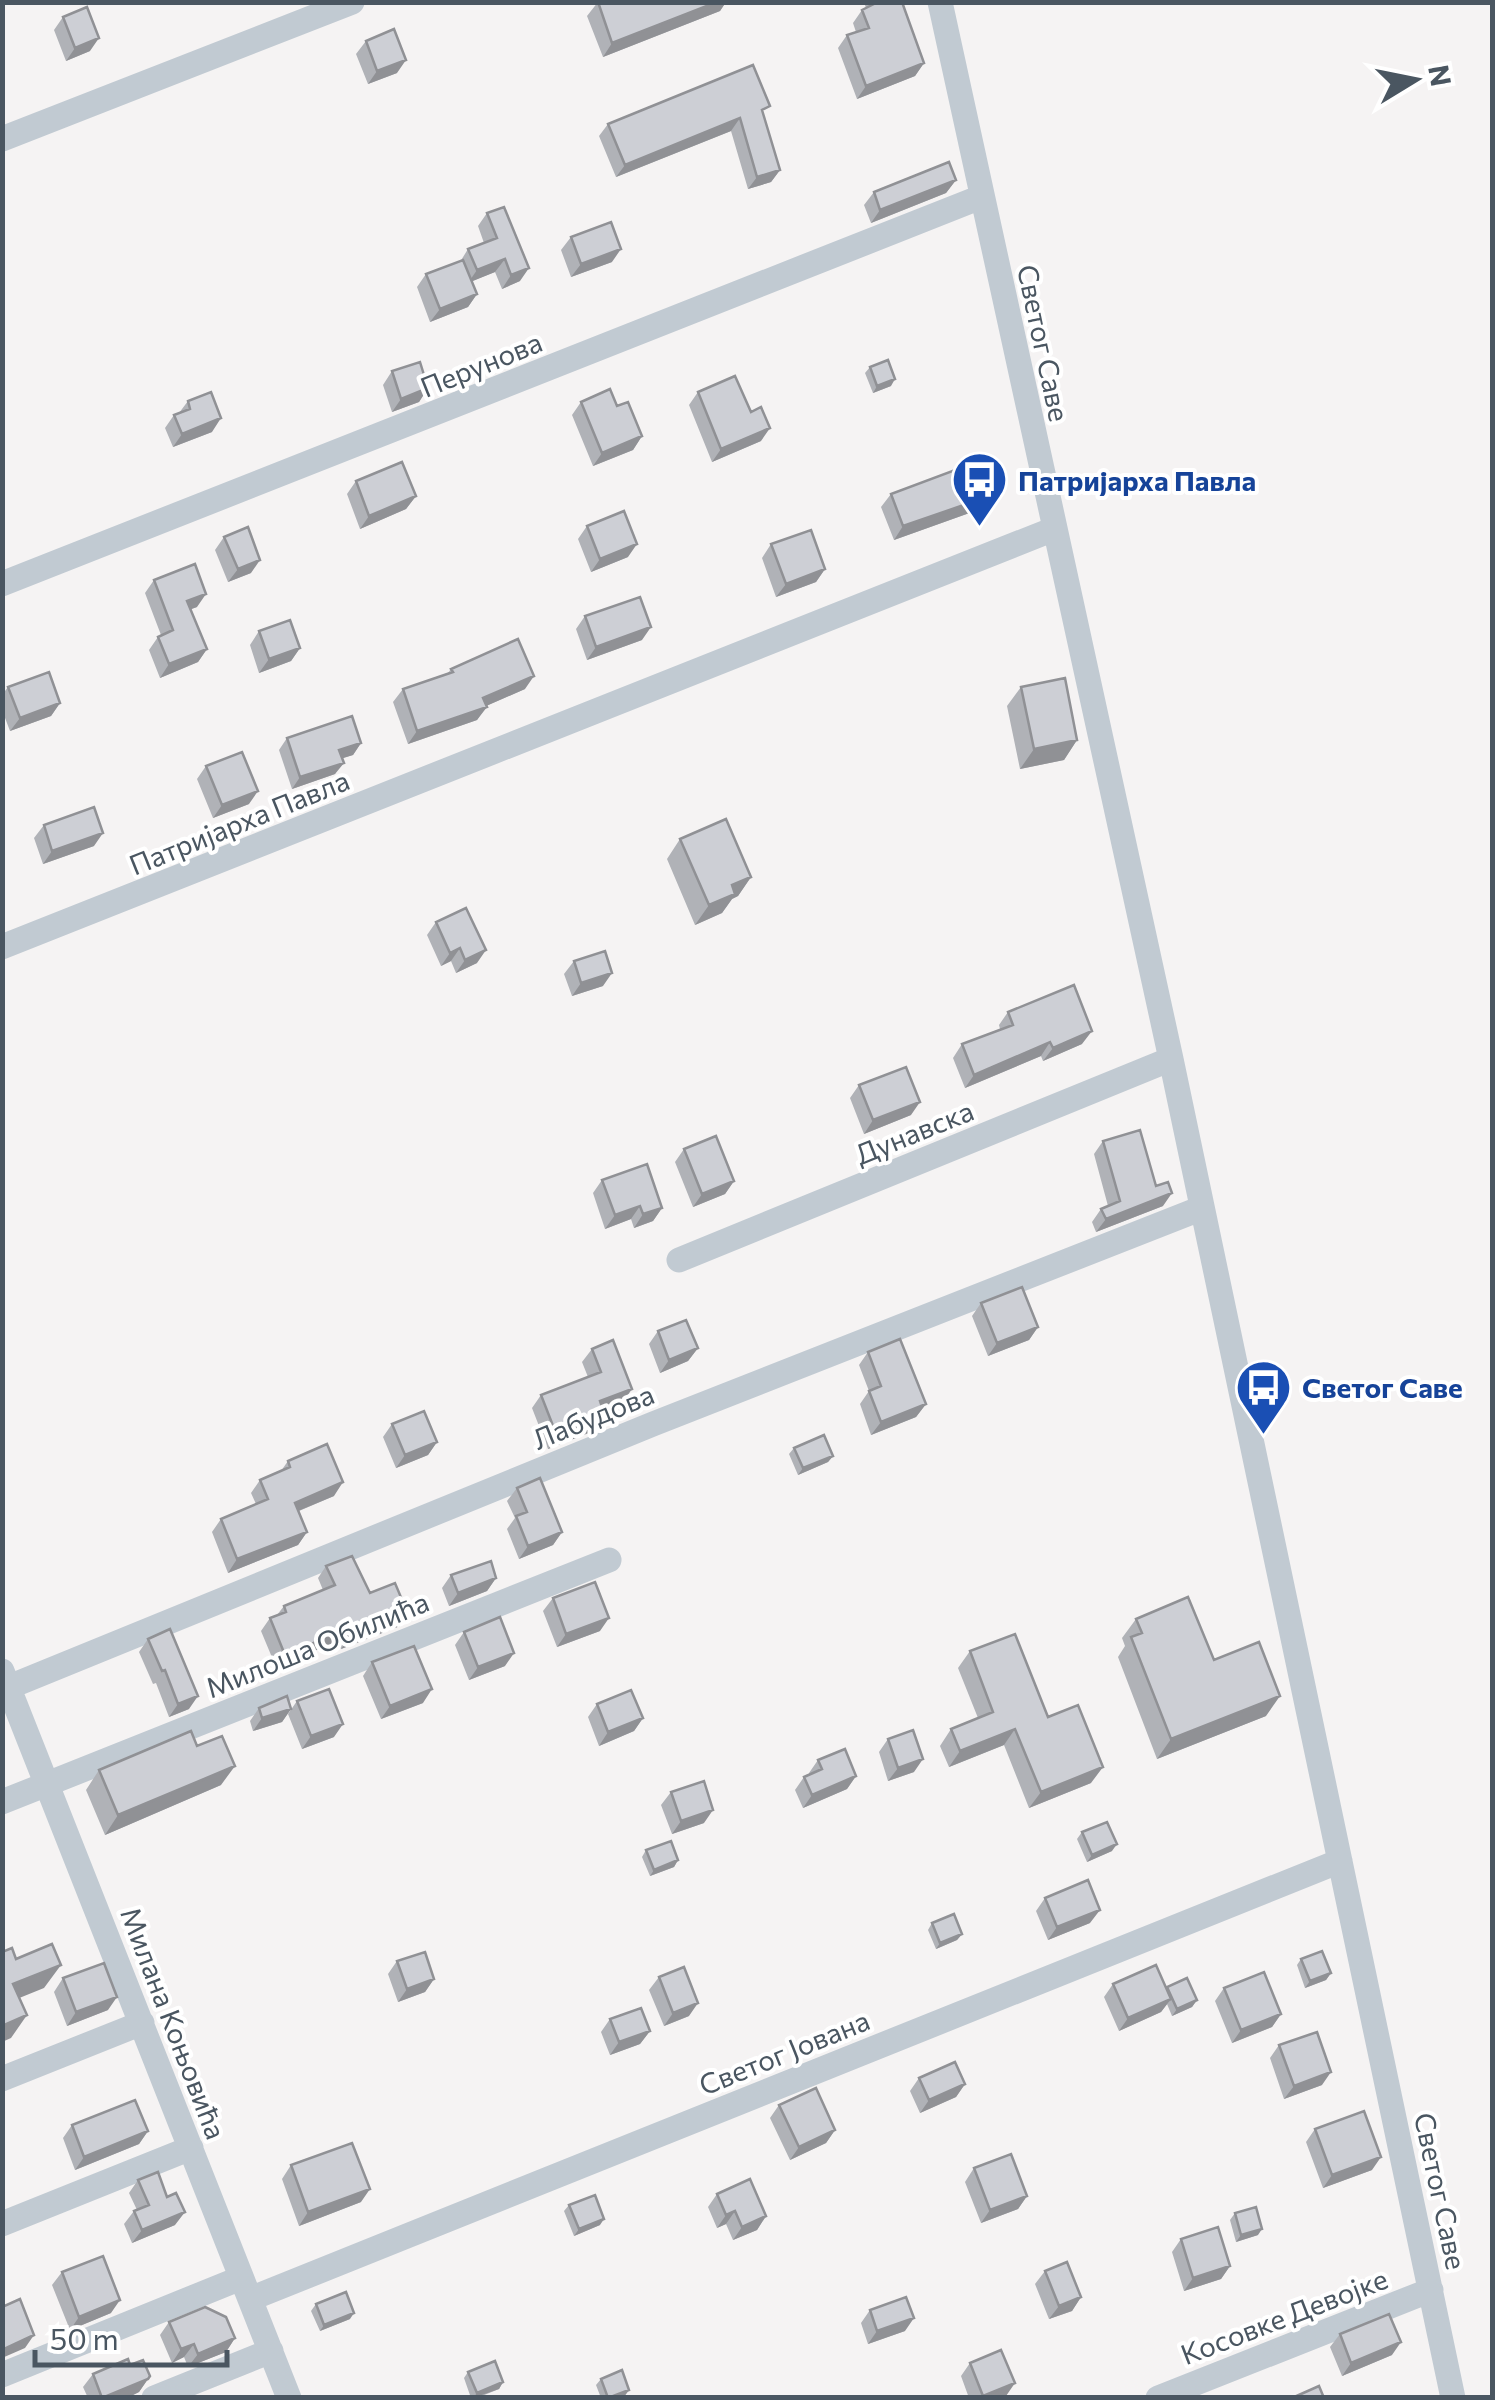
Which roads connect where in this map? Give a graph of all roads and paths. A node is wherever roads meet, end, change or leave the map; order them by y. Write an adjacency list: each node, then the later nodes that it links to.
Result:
1 (352, 2): 3 (street)
2 (940, 2): 4 (street, Светог Саве)
3 (2, 140)
4 (981, 197): 5 (street, Светог Саве); 6 (street, Перунова)
5 (1054, 529): 7 (street, Патријарха Павла); 8 (street, Светог Саве)
6 (2, 584)
7 (2, 947)
8 (1171, 1059): 9 (street, Светог Саве); 10 (street, Дунавска)
9 (1202, 1208): 12 (street, Лабудова); 15 (street, Светог Саве)
10 (679, 1260)
11 (609, 1560): 13 (street, Милоша Обилића)
12 (6, 1679): 13 (street, Милана Коњовића)
13 (48, 1784): 14 (street, Милоша Обилића); 16 (street, Милана Коњовића)
14 (2, 1802)
15 (1340, 1861): 20 (street, Светог Јована); 21 (street, Светог Саве)
16 (142, 2024): 17 (street); 18 (street, Милана Коњовића)
17 (2, 2080)
18 (191, 2148): 19 (street); 20 (street, Милана Коњовића)
19 (2, 2224)
20 (246, 2288): 22 (street, Милана Коњовића); 23 (street, Светог Јована)
21 (1431, 2290): 26 (street, Косовке Девојке); 27 (street, Светог Саве)
22 (270, 2351): 24 (street); 25 (street, Милана Коњовића)
23 (2, 2374)
24 (154, 2398)
25 (289, 2398)
26 (1158, 2398)
27 (1453, 2398)

